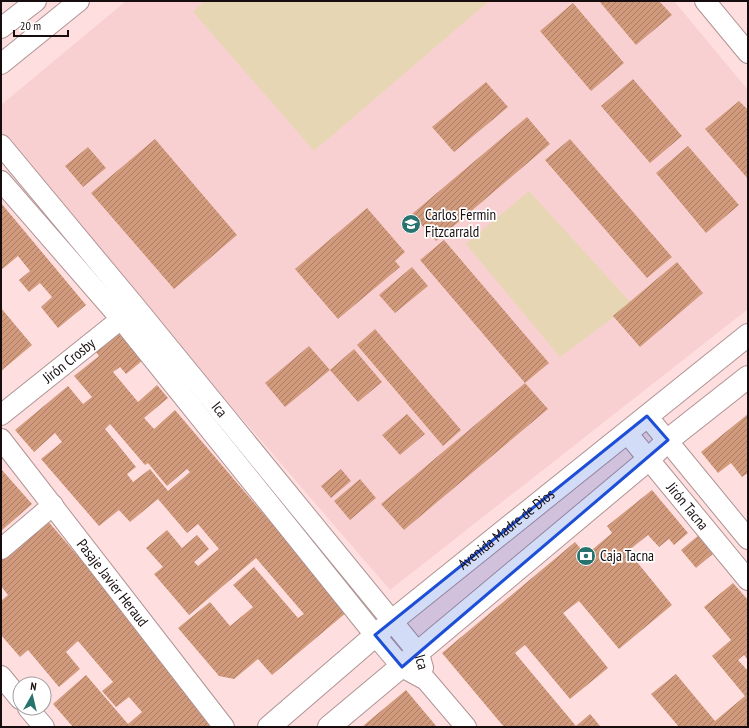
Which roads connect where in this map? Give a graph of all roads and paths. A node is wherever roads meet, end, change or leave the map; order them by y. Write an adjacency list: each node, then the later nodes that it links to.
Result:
1 (36, 1): 4 (street)
2 (79, 1): 6 (street)
3 (706, 1): 5 (street)
4 (1, 28)
5 (748, 53)
6 (1, 64)
7 (1, 145): 9 (street, Ica)
8 (1, 181): 9 (street, Ica)
9 (127, 312): 12 (street, Jirón Crosby); 22 (street, Ica); 23 (street, Ica)
10 (748, 335): 13 (main road, Avenida Madre de Dios)
11 (748, 377): 16 (main road)
12 (1, 415)
13 (647, 416): 14 (main road, Avenida Madre de Dios); 16 (street, Jirón Tacna)
14 (628, 433): 17 (street, Jirón Tacna); 22 (main road, Avenida Madre de Dios)
15 (1, 439): 18 (street, Pasaje Javier Heraud)
16 (668, 440): 17 (main road); 19 (street, Jirón Tacna)
17 (649, 459): 21 (street, Jirón Tacna); 24 (main road)
18 (53, 505): 20 (street); 31 (street, Pasaje Javier Heraud)
19 (748, 539)
20 (1, 549)
21 (748, 580)
22 (392, 621): 23 (main road, Avenida Madre de Dios); 24 (street, Ica)
23 (375, 635): 25 (street, Ica); 32 (main road, Avenida Madre de Dios)
24 (419, 654): 25 (main road); 27 (street, Ica)
25 (402, 667): 27 (street, Ica); 33 (main road)
26 (1, 676): 28 (street)
27 (426, 680): 34 (street, Ica)
28 (12, 689)
29 (35, 716): 30 (street)
30 (44, 727)
31 (224, 727)
32 (269, 727)
33 (329, 727)
34 (466, 727)

